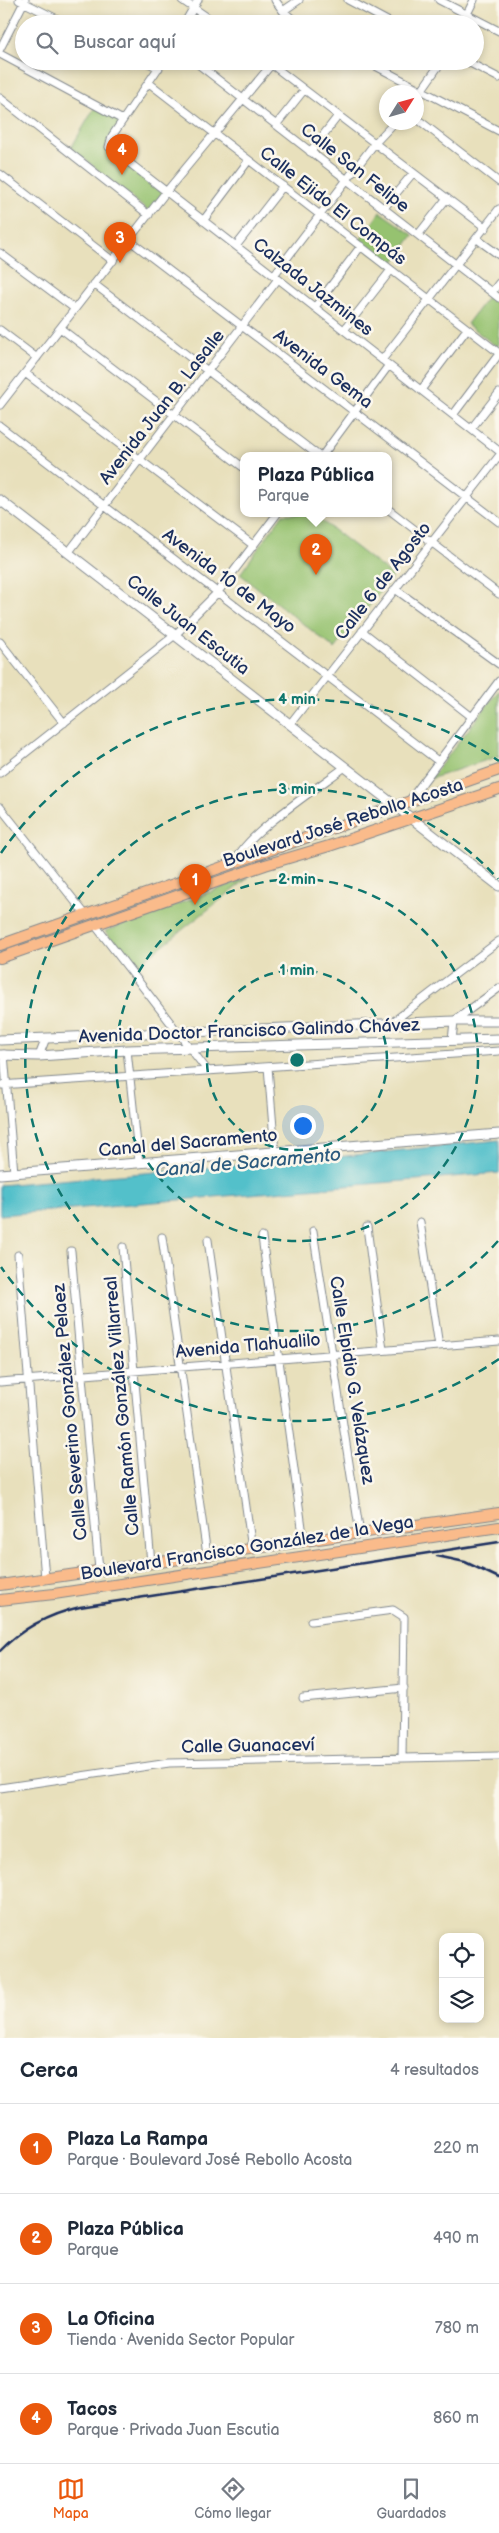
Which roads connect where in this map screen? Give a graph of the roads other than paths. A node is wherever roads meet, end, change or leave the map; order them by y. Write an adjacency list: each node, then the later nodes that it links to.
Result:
1 (182, 0): 8 (street)
2 (276, 0): 9 (street)
3 (299, 0): 9 (street)
4 (348, 0): 16 (street)
5 (440, 0): 10 (street)
6 (474, 0): 10 (street)
7 (23, 1): 11 (street); 12 (street)
8 (196, 3): 13 (street); 14 (street)
9 (283, 11): 15 (street)
10 (467, 14)
11 (16, 15)
12 (50, 15)
13 (189, 15)
14 (208, 15)
15 (288, 15)
16 (376, 15)
17 (15, 18): 20 (street)
18 (484, 23): 19 (street)
19 (499, 31)
20 (0, 49)
21 (0, 54): 22 (street)
22 (15, 62)
23 (30, 70): 40 (street)
24 (158, 70): 32 (street)
25 (205, 70): 38 (street, Calle San Felipe)
26 (264, 70): 38 (street)
27 (278, 70): 35 (street)
28 (384, 70): 33 (street)
29 (436, 70): 34 (street)
30 (483, 70): 31 (street)
31 (499, 78)
32 (149, 83): 40 (street); 45 (street, Calle Ejido El Compás)
33 (413, 85)
34 (424, 88)
35 (304, 90): 39 (street); 42 (street)
36 (424, 91): 44 (street)
37 (0, 98): 58 (street)
38 (242, 99): 42 (street, Calle San Felipe); 45 (street)
39 (338, 116): 46 (street); 47 (street)
40 (123, 120): 54 (street, Calzada Jazmines)
41 (424, 124): 52 (street)
42 (276, 125): 47 (street, Calle San Felipe)
43 (388, 130): 46 (street, Avenida Juan B. Lasalle)
44 (499, 131)
45 (216, 134): 48 (street, Calle Ejido El Compás); 54 (street)
46 (375, 144): 49 (street); 51 (street, Avenida Juan B. Lasalle)
47 (310, 152): 51 (street, Calle San Felipe)
48 (249, 160): 53 (street, Calle Ejido El Compás); 60 (street)
49 (413, 173): 55 (street); 56 (street)
50 (0, 174): 69 (street)
51 (346, 180): 56 (street, Calle San Felipe); 59 (street, Avenida Juan B. Lasalle)
52 (499, 182)
53 (283, 186): 59 (street, Calle Ejido El Compás); 65 (street)
54 (166, 192): 58 (street); 60 (street, Calzada Jazmines)
55 (446, 198): 61 (street); 62 (street)
56 (384, 208): 62 (street, Calle San Felipe)
57 (499, 209): 61 (street)
58 (149, 215): 64 (street)
59 (320, 215): 66 (street, Calle Ejido El Compás); 72 (street, Avenida Juan B. Lasalle)
60 (203, 221): 65 (street, Calzada Jazmines)
61 (486, 228): 63 (street)
62 (418, 235): 70 (street, Calle San Felipe)
63 (477, 239): 68 (street); 70 (street)
64 (129, 240): 69 (street); 80 (street, Avenida Gema)
65 (236, 246): 72 (street, Calzada Jazmines)
66 (361, 246): 71 (street, Calle Ejido El Compás); 78 (street)
67 (0, 253): 79 (street)
68 (499, 255)
69 (113, 261): 74 (street)
70 (457, 266): 75 (street, Calle San Felipe); 77 (street)
71 (391, 270): 77 (street, Calle Ejido El Compás); 84 (street)
72 (276, 277): 78 (street, Calzada Jazmines); 80 (street, Avenida Juan B. Lasalle)
73 (499, 283): 75 (street)
74 (94, 284): 79 (street); 89 (street)
75 (492, 292): 76 (street, Calle San Felipe)
76 (499, 298)
77 (430, 300): 82 (street, Calle Ejido El Compás); 87 (street)
78 (315, 308): 84 (street, Calzada Jazmines)
79 (75, 309): 81 (street)
80 (243, 327): 89 (street, Avenida Juan B. Lasalle); 94 (street, Avenida Gema)
81 (60, 328): 86 (street); 95 (street)
82 (468, 329): 85 (street, Calle Ejido El Compás); 91 (street)
83 (0, 330): 86 (street)
84 (344, 330): 87 (street, Calzada Jazmines)
85 (499, 354): 96 (street)
86 (37, 358): 90 (street)
87 (382, 360): 88 (street, Calzada Jazmines)
88 (389, 365): 91 (street, Calzada Jazmines); 94 (street)
89 (208, 371): 95 (street, Avenida Juan B. Lasalle); 100 (street)
90 (25, 373): 93 (street); 103 (street)
91 (421, 390): 96 (street, Calzada Jazmines)
92 (499, 393): 98 (street)
93 (0, 405)
94 (354, 412): 101 (street); 105 (street, Avenida Gema)
95 (173, 415): 103 (street, Avenida Juan B. Lasalle); 104 (street)
96 (453, 415): 98 (street, Calzada Jazmines)
97 (0, 426): 107 (street, Avenida 10 de Mayo)
98 (471, 429): 99 (street, Calzada Jazmines)
99 (499, 451)
100 (316, 452)
101 (324, 452)
102 (499, 456): 105 (street, Calle 6 de Agosto)
103 (140, 459): 107 (street, Avenida Juan B. Lasalle); 112 (street)
104 (240, 465)
105 (467, 498): 110 (street, Avenida Gema); 111 (street, Calle 6 de Agosto)
106 (0, 500): 113 (street, Calle Juan Escutia)
107 (105, 506): 113 (street, Avenida Juan B. Lasalle); 115 (street, Avenida 10 de Mayo)
108 (392, 513): 111 (street)
109 (275, 517): 112 (street)
110 (499, 522)
111 (432, 543): 114 (street, Calle 6 de Agosto); 116 (street)
112 (253, 545): 115 (street)
113 (68, 553): 118 (street, Calle Juan Escutia)
114 (395, 589): 117 (street, Calle 6 de Agosto); 120 (street)
115 (218, 592): 118 (street); 121 (street, Avenida 10 de Mayo)
116 (499, 594)
117 (362, 631): 121 (street, Calle 6 de Agosto); 123 (street)
118 (175, 635): 124 (street); 125 (street, Calle Juan Escutia)
119 (0, 642): 124 (street)
120 (499, 664)
121 (328, 676): 125 (street, Calle 6 de Agosto); 126 (street, Avenida 10 de Mayo)
122 (499, 681): 123 (street)
123 (472, 717): 126 (street)
124 (64, 723): 129 (street)
125 (290, 724): 127 (street, Calle Juan Escutia)
126 (438, 761): 131 (street)
127 (345, 767): 133 (street, Calle Juan Escutia); 135 (street)
128 (499, 770): 131 (main road, Boulevard José Rebollo Acosta)
129 (0, 773)
130 (499, 789): 134 (main road, Boulevard José Rebollo Acosta)
131 (408, 803): 133 (main road, Boulevard José Rebollo Acosta)
132 (0, 807): 137 (street)
133 (397, 807): 134 (street, Calle Juan Escutia); 135 (main road, Boulevard José Rebollo Acosta)
134 (411, 818): 136 (street, Calle Juan Escutia); 138 (main road, Boulevard José Rebollo Acosta)
135 (237, 860): 137 (main road, Boulevard José Rebollo Acosta)
136 (499, 886)
137 (85, 914): 140 (main road, Boulevard José Rebollo Acosta); 141 (main road)
138 (95, 925): 141 (main road, Boulevard José Rebollo Acosta); 147 (street)
139 (499, 941): 146 (street)
140 (0, 945)
141 (32, 947): 142 (main road, Boulevard José Rebollo Acosta)
142 (0, 958)
143 (499, 988): 144 (street)
144 (454, 1021): 145 (street, Avenida Doctor Francisco Galindo Chávez); 146 (street, Avenida Doctor Francisco Galindo Chávez); 151 (street)
145 (499, 1021)
146 (390, 1024): 147 (street, Avenida Doctor Francisco Galindo Chávez)
147 (180, 1032): 148 (street, Avenida Doctor Francisco Galindo Chávez); 152 (street)
148 (46, 1038): 150 (street, Avenida Doctor Francisco Galindo Chávez); 156 (street)
149 (499, 1039): 151 (street, Avenida Doctor Francisco Galindo Chávez)
150 (0, 1040)
151 (452, 1040): 152 (street, Avenida Doctor Francisco Galindo Chávez)
152 (191, 1049): 153 (street, Avenida Doctor Francisco Galindo Chávez); 158 (street)
153 (127, 1050): 156 (street, Avenida Doctor Francisco Galindo Chávez); 159 (street)
154 (499, 1051): 157 (street)
155 (2, 1054): 156 (street, Avenida Doctor Francisco Galindo Chávez); 160 (street)
156 (39, 1056)
157 (268, 1067): 158 (street); 162 (street)
158 (207, 1070): 159 (street)
159 (130, 1076): 160 (street); 163 (street)
160 (3, 1085): 164 (street)
161 (499, 1134): 162 (street, Canal del Sacramento)
162 (275, 1152): 163 (street, Canal del Sacramento)
163 (139, 1163): 164 (street, Canal del Sacramento)
164 (14, 1173): 165 (street, Canal del Sacramento)
165 (0, 1174)
166 (420, 1222): 176 (street)
167 (367, 1226): 177 (street)
168 (313, 1231): 178 (street, Calle Elpidio G. Velázquez)
169 (162, 1237): 181 (street)
170 (262, 1237): 179 (street)
171 (208, 1240): 180 (street)
172 (122, 1247): 182 (street, Calle Ramón González Villarreal)
173 (71, 1251): 183 (street, Calle Severino González Pelaez)
174 (18, 1256): 184 (street)
175 (499, 1340): 176 (street, Avenida Tlahualilo)
176 (439, 1346): 177 (street, Avenida Tlahualilo)
177 (383, 1350): 178 (street, Avenida Tlahualilo)
178 (332, 1354): 179 (street, Avenida Tlahualilo); 188 (street, Calle Elpidio G. Velázquez)
179 (279, 1359): 180 (street, Avenida Tlahualilo); 189 (street)
180 (225, 1363): 181 (street, Avenida Tlahualilo); 190 (street)
181 (181, 1367): 182 (street, Avenida Tlahualilo); 191 (street)
182 (134, 1371): 183 (street, Avenida Tlahualilo); 192 (street, Calle Ramón González Villarreal)
183 (82, 1375): 184 (street, Avenida Tlahualilo); 193 (street, Calle Severino González Pelaez)
184 (28, 1380): 185 (street, Avenida Tlahualilo); 194 (street)
185 (0, 1382)
186 (499, 1513): 188 (main road, Boulevard Francisco González de la Vega)
187 (499, 1527): 196 (main road, Boulevard Francisco González de la Vega)
188 (360, 1534): 189 (main road, Boulevard Francisco González de la Vega)
189 (304, 1542): 190 (main road, Boulevard Francisco González de la Vega)
190 (252, 1549): 191 (main road, Boulevard Francisco González de la Vega)
191 (207, 1555): 192 (main road, Boulevard Francisco González de la Vega)
192 (151, 1563): 193 (main road, Boulevard Francisco González de la Vega)
193 (99, 1570): 194 (main road, Boulevard Francisco González de la Vega)
194 (45, 1578): 195 (main road, Boulevard Francisco González de la Vega)
195 (0, 1585)
196 (0, 1600)
197 (311, 1621): 198 (street)
198 (404, 1688): 199 (street); 201 (street)
199 (303, 1698)
200 (499, 1756): 201 (street, Calle Guanaceví)
201 (402, 1758): 202 (street, Calle Guanaceví)
202 (0, 1788)

